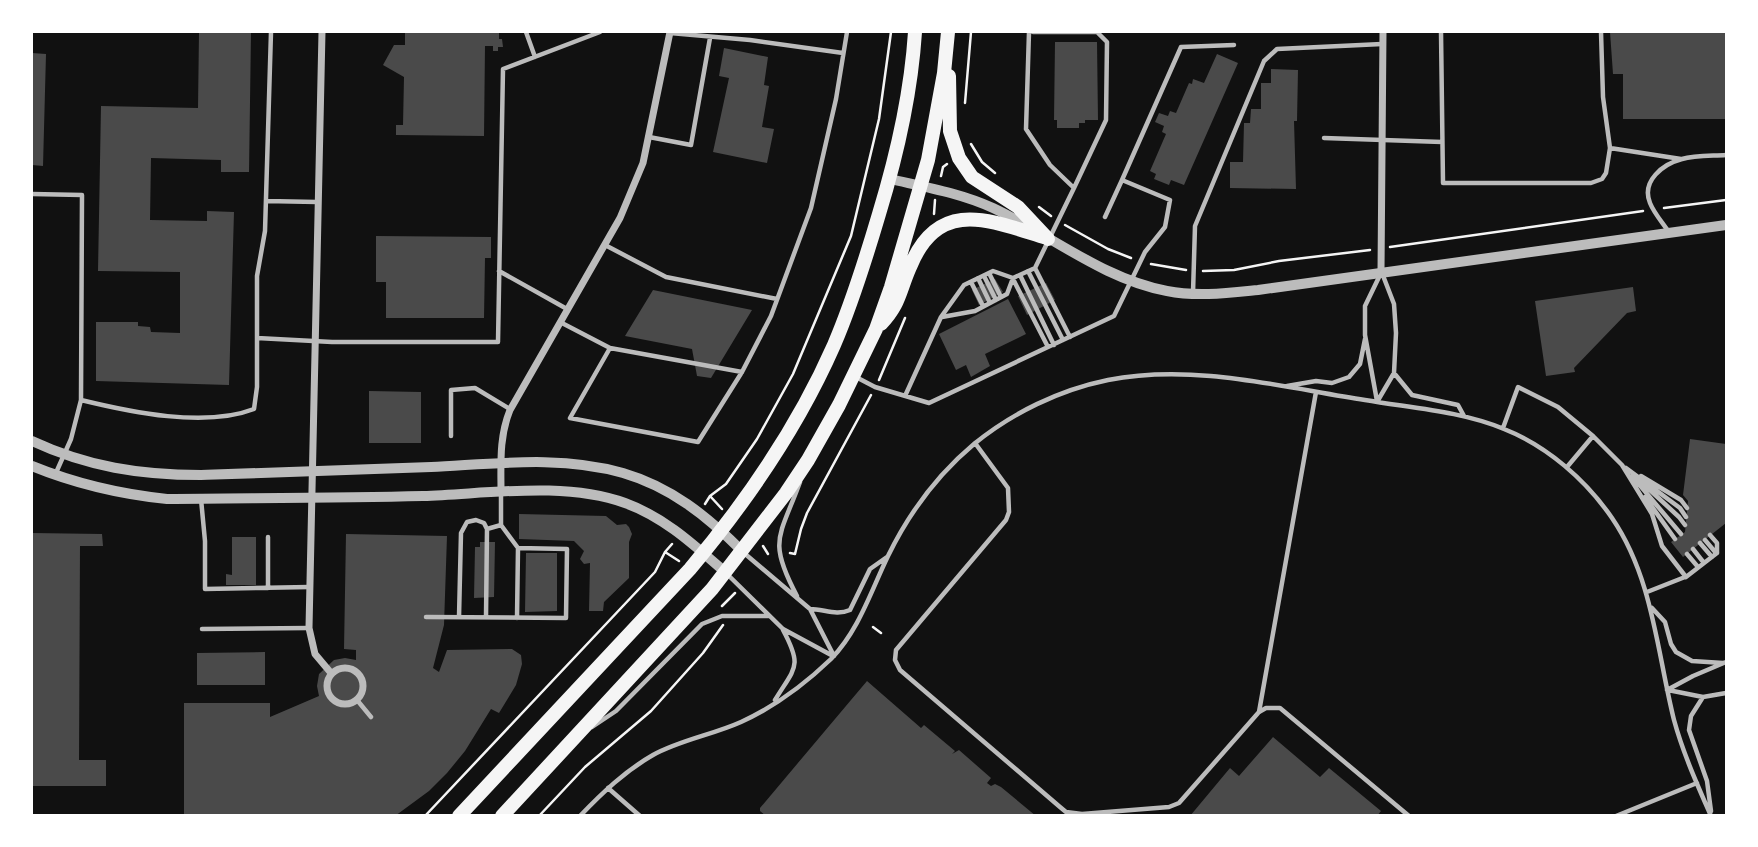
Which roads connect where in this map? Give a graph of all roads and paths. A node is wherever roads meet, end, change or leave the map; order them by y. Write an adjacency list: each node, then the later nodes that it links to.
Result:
1 (271, 32): 37 (lane)
2 (322, 32): 38 (street)
3 (526, 32): 19 (lane)
4 (600, 32): 19 (lane)
5 (670, 32): 15 (lane); 21 (street)
6 (847, 32): 18 (lane)
7 (891, 32): 101 (path)
8 (915, 32): 30 (main road)
9 (971, 32): 20 (path)
10 (1031, 32): 33 (lane); 33 (lane)
11 (1383, 32): 16 (street)
12 (1441, 32): 25 (lane)
13 (1601, 32): 26 (lane)
14 (948, 33): 32 (main road); 44 (main road)
15 (710, 38): 18 (lane); 21 (lane)
16 (1383, 44): 23 (street); 49 (lane)
17 (1234, 46): 31 (lane)
18 (844, 53): 59 (lane)
19 (535, 57): 50 (lane)
20 (965, 111)
21 (649, 137): 45 (street)
22 (1324, 138): 23 (lane)
23 (1383, 139): 25 (lane); 46 (street)
24 (968, 140): 29 (path)
25 (1443, 142): 26 (lane)
26 (1610, 148): 28 (lane)
27 (1727, 155): 28 (lane)
28 (1682, 159): 39 (lane)
29 (1000, 178)
30 (890, 179): 32 (street); 106 (main road)
31 (1122, 180): 40 (lane); 47 (lane)
32 (921, 186): 44 (street); 65 (main road)
33 (1074, 188): 41 (lane)
34 (32, 194): 80 (lane)
35 (1030, 200): 41 (path)
36 (1727, 200): 39 (path)
37 (266, 201): 38 (lane); 68 (lane)
38 (318, 202): 70 (street)
39 (1654, 209): 43 (lane); 46 (path)
40 (1105, 217)
41 (1057, 220): 44 (lane); 47 (path)
42 (1727, 225): 43 (street)
43 (1669, 232): 52 (street)
44 (1048, 239): 48 (lane); 57 (street); 65 (main road)
45 (605, 245): 59 (lane); 62 (street)
46 (1382, 249): 49 (path); 52 (street)
47 (1141, 261): 49 (path); 57 (lane)
48 (1035, 268): 51 (lane); 67 (lane)
49 (1193, 270): 58 (lane)
50 (499, 271): 62 (lane); 70 (lane)
51 (1028, 271): 53 (lane); 69 (lane)
52 (1381, 271): 58 (street); 66 (lane); 75 (lane)
53 (1020, 275): 55 (lane); 71 (lane)
54 (984, 276): 55 (lane); 56 (lane); 60 (lane); 60 (lane)
55 (1013, 278): 60 (lane); 72 (lane)
56 (971, 282): 61 (lane); 63 (lane)
57 (1133, 282): 58 (street); 67 (lane)
58 (1193, 293)
59 (777, 299): 74 (lane)
60 (996, 300): 61 (lane)
61 (983, 306): 63 (lane)
62 (567, 310): 64 (street)
63 (942, 317): 79 (lane)
64 (560, 322): 73 (lane); 82 (street)
65 (876, 329): 76 (main road)
66 (1365, 335): 77 (lane); 81 (lane)
67 (1070, 337): 69 (lane)
68 (257, 338): 70 (lane); 80 (lane)
69 (1063, 340): 71 (lane)
70 (317, 341): 95 (street)
71 (1054, 345): 72 (lane)
72 (1048, 347): 79 (lane)
73 (610, 348): 74 (lane); 74 (lane)
74 (742, 372)
75 (1394, 373): 81 (lane); 83 (lane)
76 (853, 376): 79 (lane); 90 (main road)
77 (1282, 387): 78 (lane); 88 (lane)
78 (1316, 392): 81 (lane); 148 (lane)
79 (905, 396)
80 (80, 400): 89 (lane)
81 (1377, 402): 83 (lane)
82 (510, 410): 85 (lane); 91 (street)
83 (1464, 416): 84 (lane)
84 (1503, 428): 86 (lane); 94 (lane)
85 (451, 436)
86 (1593, 436): 92 (lane); 94 (lane)
87 (32, 441): 89 (street)
88 (975, 443): 119 (lane); 148 (lane)
89 (64, 455): 95 (street); 96 (lane)
90 (808, 460): 115 (main road); 127 (lane)
91 (500, 464): 95 (street); 97 (street); 101 (street)
92 (1622, 465): 100 (lane); 102 (lane); 104 (lane); 108 (lane); 111 (lane); 123 (lane)
93 (32, 466): 96 (street)
94 (1566, 467): 126 (lane)
95 (314, 472): 99 (street)
96 (55, 476): 98 (street)
97 (501, 492): 99 (street); 103 (lane); 107 (street)
98 (201, 498): 99 (street); 125 (lane)
99 (311, 498): 124 (street)
100 (1687, 508)
101 (701, 513): 106 (street)
102 (1686, 517)
103 (501, 525): 105 (lane); 113 (lane)
104 (1685, 525)
105 (487, 529): 132 (lane); 133 (lane)
106 (722, 531): 115 (street); 116 (main road)
107 (681, 534): 116 (street); 153 (path)
108 (1681, 534)
109 (1710, 536): 118 (lane)
110 (268, 537): 125 (lane)
111 (1675, 539)
112 (1703, 541): 118 (lane)
113 (518, 548): 134 (lane); 134 (lane)
114 (1693, 549): 120 (lane)
115 (742, 551): 122 (main road); 127 (lane)
116 (703, 554): 122 (street); 154 (main road)
117 (1687, 554): 121 (lane)
118 (1714, 555): 120 (lane)
119 (888, 556): 129 (lane); 140 (lane)
120 (1704, 563): 121 (lane)
121 (1698, 567): 123 (lane)
122 (725, 572): 130 (lane); 150 (main road)
123 (1686, 577): 126 (lane)
124 (309, 587): 125 (lane); 136 (street)
125 (268, 589)
126 (1647, 592): 128 (lane)
127 (797, 596): 129 (lane)
128 (1650, 606): 141 (lane); 143 (lane)
129 (810, 609): 140 (lane)
130 (769, 616): 138 (lane); 150 (lane)
131 (426, 617): 132 (lane)
132 (459, 617): 133 (lane)
133 (486, 617): 134 (lane)
134 (517, 618)
135 (873, 627): 139 (path)
136 (309, 628): 137 (lane); 142 (street)
137 (202, 629)
138 (783, 629): 140 (lane); 147 (lane)
139 (881, 633)
140 (834, 656): 147 (lane)
141 (1725, 663): 143 (lane)
142 (331, 673): 146 (street); 146 (street)
143 (1667, 690): 145 (lane); 151 (lane)
144 (1727, 693): 145 (lane)
145 (1703, 697): 160 (lane)
146 (357, 700): 149 (lane)
147 (774, 704): 152 (lane)
148 (1259, 712): 158 (lane)
149 (372, 717)
150 (574, 738): 155 (main road)
151 (1697, 783): 159 (lane); 160 (lane)
152 (608, 788): 156 (lane); 157 (lane)
153 (425, 816)
154 (459, 816)
155 (502, 816)
156 (580, 816)
157 (640, 816)
158 (1409, 816)
159 (1616, 816)
160 (1712, 816)

